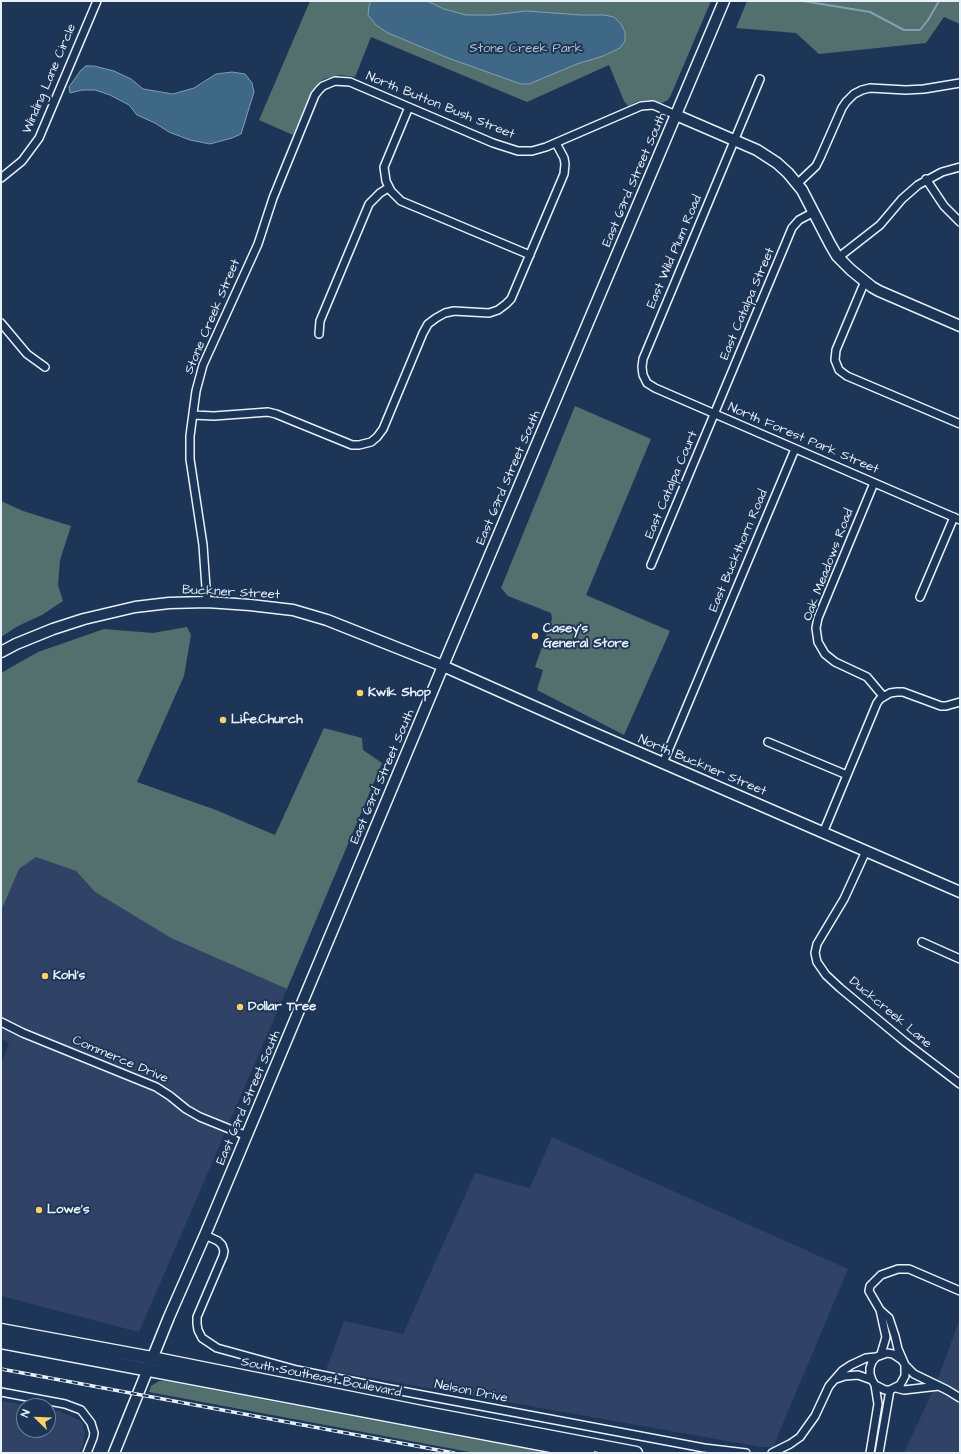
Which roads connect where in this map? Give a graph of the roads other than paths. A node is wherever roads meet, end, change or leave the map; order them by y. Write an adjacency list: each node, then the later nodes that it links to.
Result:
1 (97, 1): 11 (street, Winding Lane Circle)
2 (724, 1): 7 (main road, East 63rd Street South)
3 (760, 79): 8 (street, East Wild Plum Road)
4 (328, 83): 6 (street, North Button Bush Street); 25 (street, Stone Creek Street)
5 (960, 83): 13 (street)
6 (409, 107): 9 (street, North Button Bush Street); 14 (street)
7 (676, 115): 8 (main road); 9 (street, North Button Bush Street); 36 (main road, East 63rd Street South)
8 (735, 140): 13 (main road); 24 (street, East Wild Plum Road)
9 (556, 143): 17 (street)
10 (960, 167): 12 (street)
11 (1, 178)
12 (926, 179): 16 (street); 18 (street)
13 (797, 184): 15 (main road)
14 (388, 188): 17 (street); 22 (street)
15 (814, 212): 18 (main road); 26 (street, East Catalpa Street)
16 (960, 222)
17 (530, 255): 25 (street)
18 (839, 257): 19 (main road)
19 (865, 281): 21 (main road); 27 (street)
20 (1, 323): 23 (street)
21 (960, 326)
22 (319, 334)
23 (45, 367)
24 (643, 375): 26 (street, North Forest Park Street)
25 (192, 414): 33 (street, Stone Creek Street)
26 (714, 414): 28 (street, North Forest Park Street); 31 (street, East Catalpa Court)
27 (960, 424)
28 (795, 449): 29 (street, North Forest Park Street); 40 (street, East Buckthorn Road)
29 (874, 483): 30 (street, North Forest Park Street); 37 (street, Oak Meadows Road)
30 (957, 519): 32 (street)
31 (651, 565)
32 (920, 597)
33 (207, 602): 34 (main road, Buckner Street); 35 (main road, Buckner Street)
34 (1, 652)
35 (433, 662): 36 (main road, North Buckner Street)
36 (443, 666): 40 (main road, North Buckner Street); 49 (main road, East 63rd Street South)
37 (883, 696): 38 (street); 41 (street)
38 (960, 702)
39 (768, 742): 41 (street)
40 (663, 763): 42 (main road, North Buckner Street)
41 (847, 775): 42 (street)
42 (823, 833): 43 (main road, North Buckner Street)
43 (866, 851): 44 (main road, North Buckner Street); 48 (street, Duckcreek Lane)
44 (960, 892)
45 (922, 942): 46 (street)
46 (960, 958)
47 (1, 1022): 49 (street, Commerce Drive)
48 (960, 1084)
49 (247, 1136): 50 (main road, East 63rd Street South)
50 (205, 1235): 56 (main road, East 63rd Street South); 69 (street, Nelson Drive)
51 (960, 1291): 52 (street)
52 (880, 1310): 55 (street); 57 (street)
53 (1, 1330): 56 (main road, South Southeast Boulevard)
54 (1, 1342): 58 (main road, South Southeast Boulevard)
55 (879, 1356): 57 (street); 59 (street); 60 (street)
56 (152, 1358): 58 (main road, East 63rd Street South); 68 (main road, South Southeast Boulevard)
57 (905, 1365): 61 (street); 62 (street)
58 (148, 1370): 66 (main road, East 63rd Street South); 67 (main road, South Southeast Boulevard)
59 (836, 1379): 60 (street); 70 (street)
60 (874, 1382): 62 (street); 71 (street)
61 (940, 1386): 62 (street); 64 (street)
62 (893, 1389): 72 (street)
63 (1, 1392): 65 (street)
64 (960, 1398)
65 (87, 1453)
66 (114, 1453)
67 (588, 1453)
68 (636, 1453)
69 (746, 1453)
70 (772, 1453)
71 (870, 1453)
72 (879, 1453)

